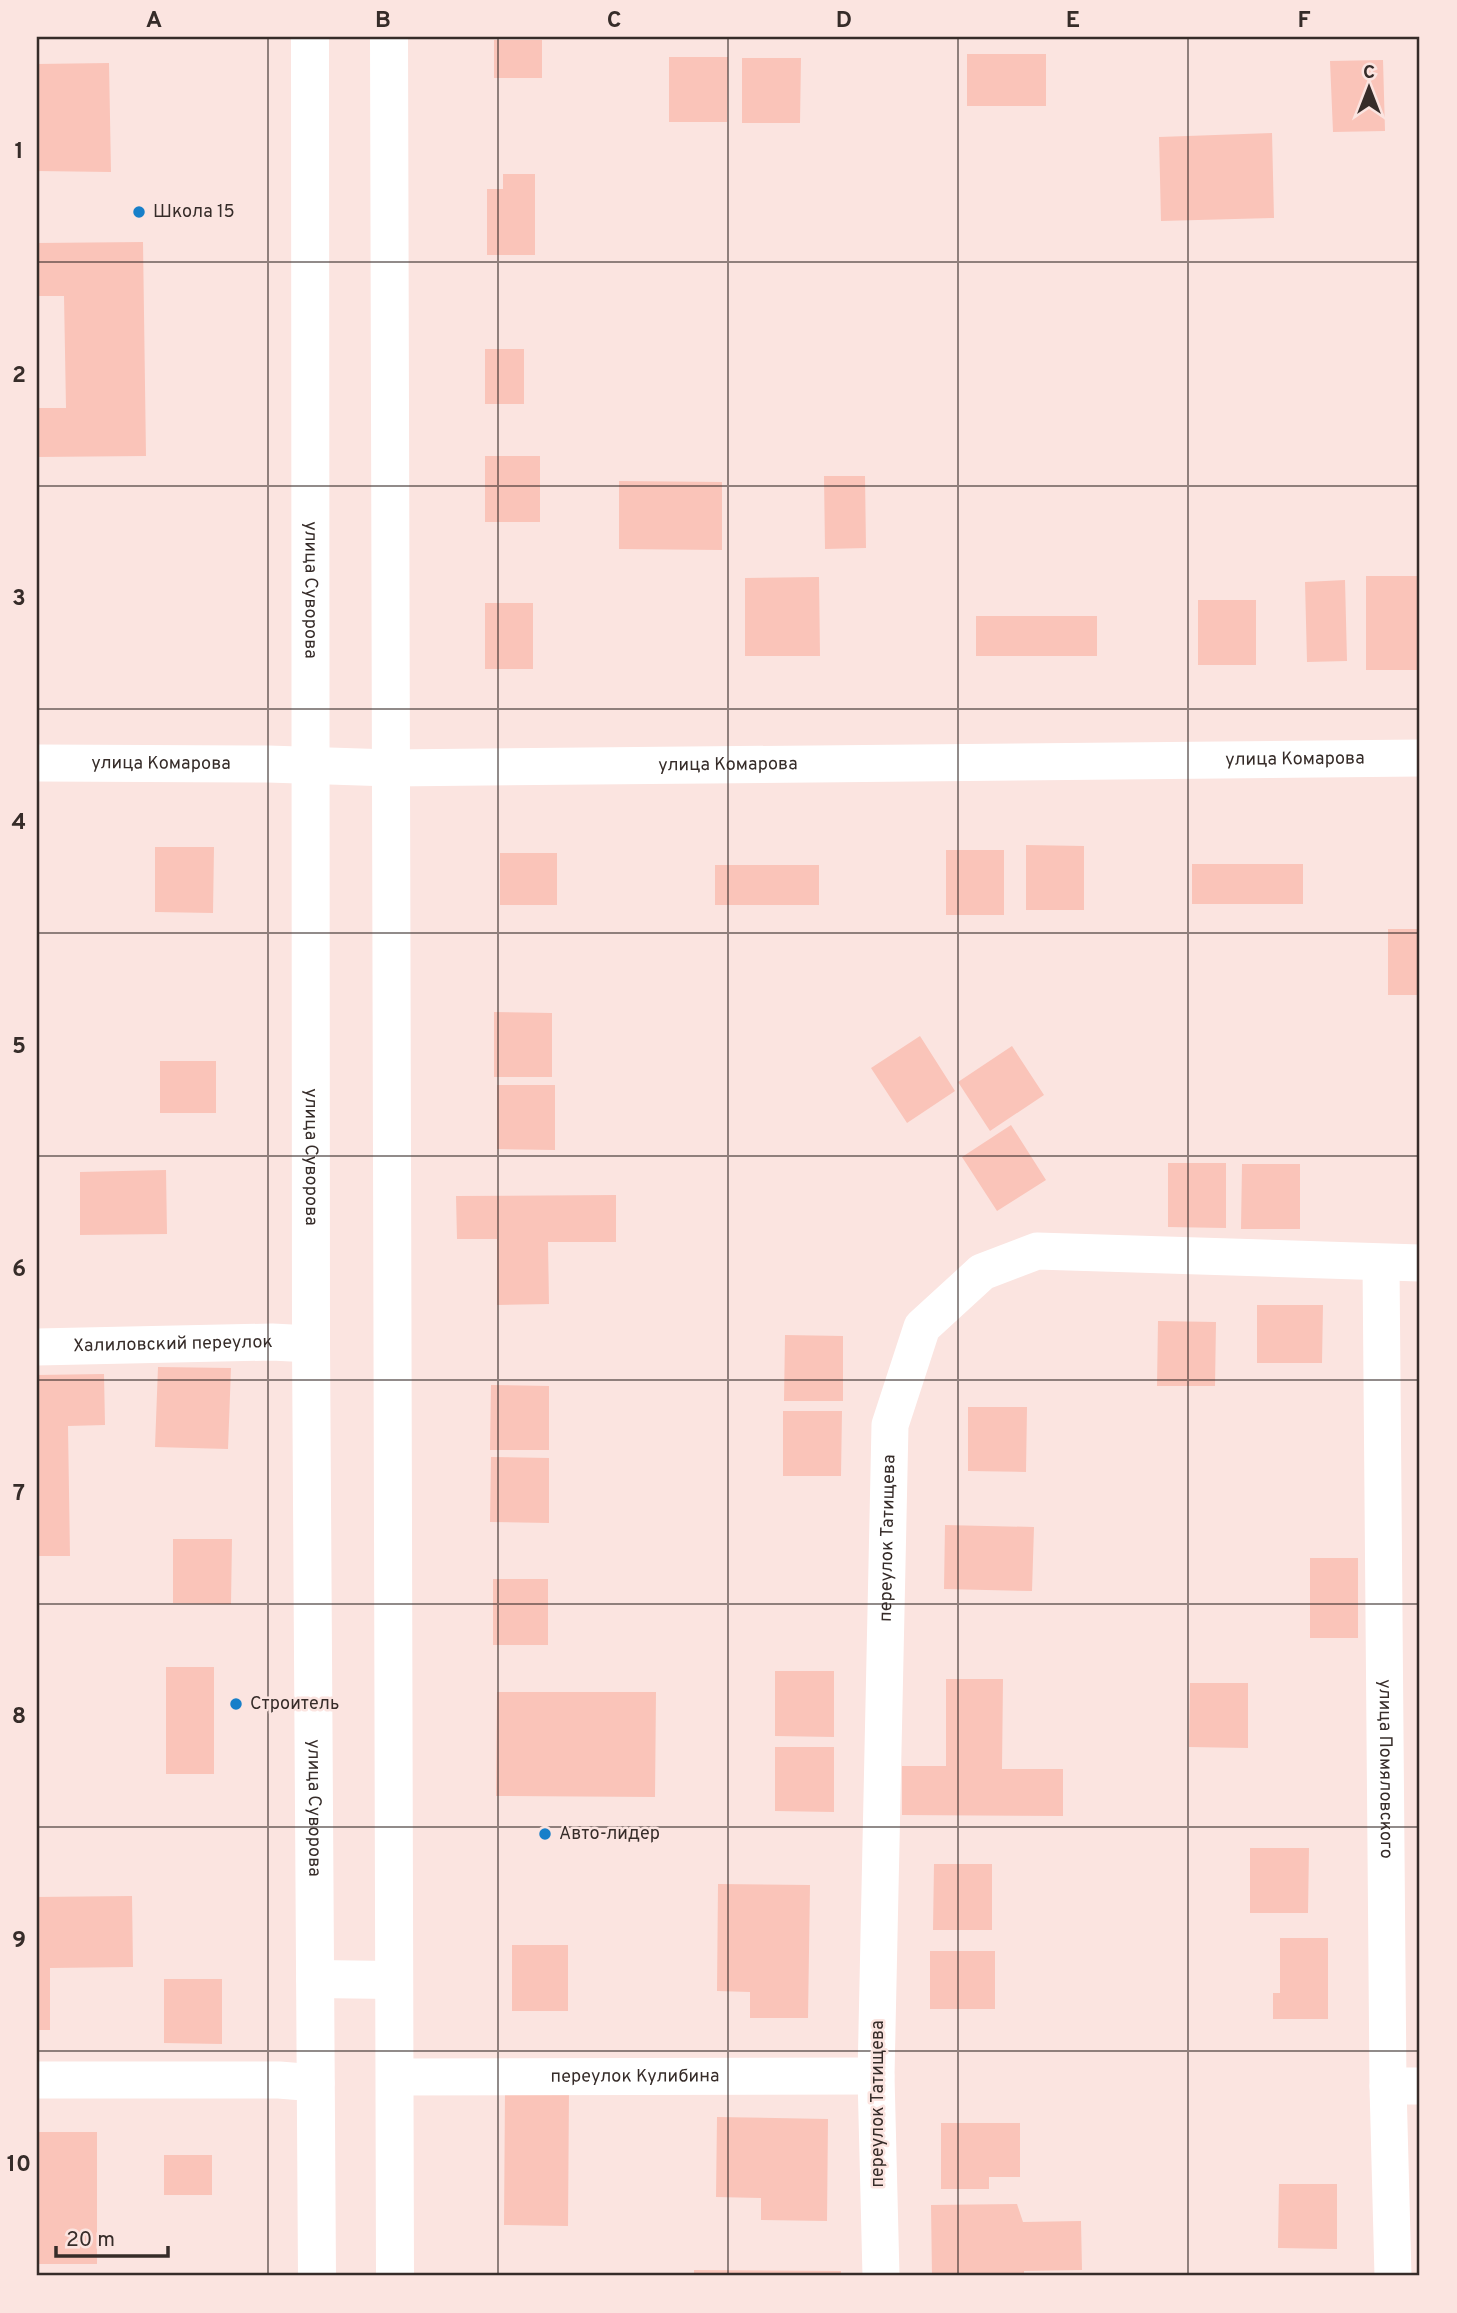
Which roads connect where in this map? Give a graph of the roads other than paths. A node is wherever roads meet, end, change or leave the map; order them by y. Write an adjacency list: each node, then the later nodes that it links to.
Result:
1 (310, 37): 5 (main road, улица Суворова)
2 (389, 37): 6 (main road)
3 (1420, 758): 6 (street, улица Комарова)
4 (37, 763): 5 (street, улица Комарова)
5 (312, 767): 6 (street, улица Комарова); 9 (main road, улица Суворова)
6 (391, 768): 12 (main road)
7 (1381, 1263): 8 (street, переулок Татищева); 13 (street, переулок Татищева); 17 (street, улица Помяловского)
8 (1420, 1263)
9 (311, 1343): 10 (street, Халиловский переулок); 11 (main road, улица Суворова)
10 (37, 1347)
11 (315, 1979): 12 (main road); 16 (main road, улица Суворова)
12 (393, 1980): 14 (main road)
13 (876, 2076): 14 (street, переулок Кулибина); 20 (street, переулок Татищева)
14 (395, 2077): 19 (main road)
15 (37, 2080): 16 (street)
16 (316, 2083): 18 (main road, улица Суворова)
17 (1404, 2086): 21 (street, улица Помяловского)
18 (317, 2276)
19 (395, 2276)
20 (881, 2276)
21 (1393, 2276)

